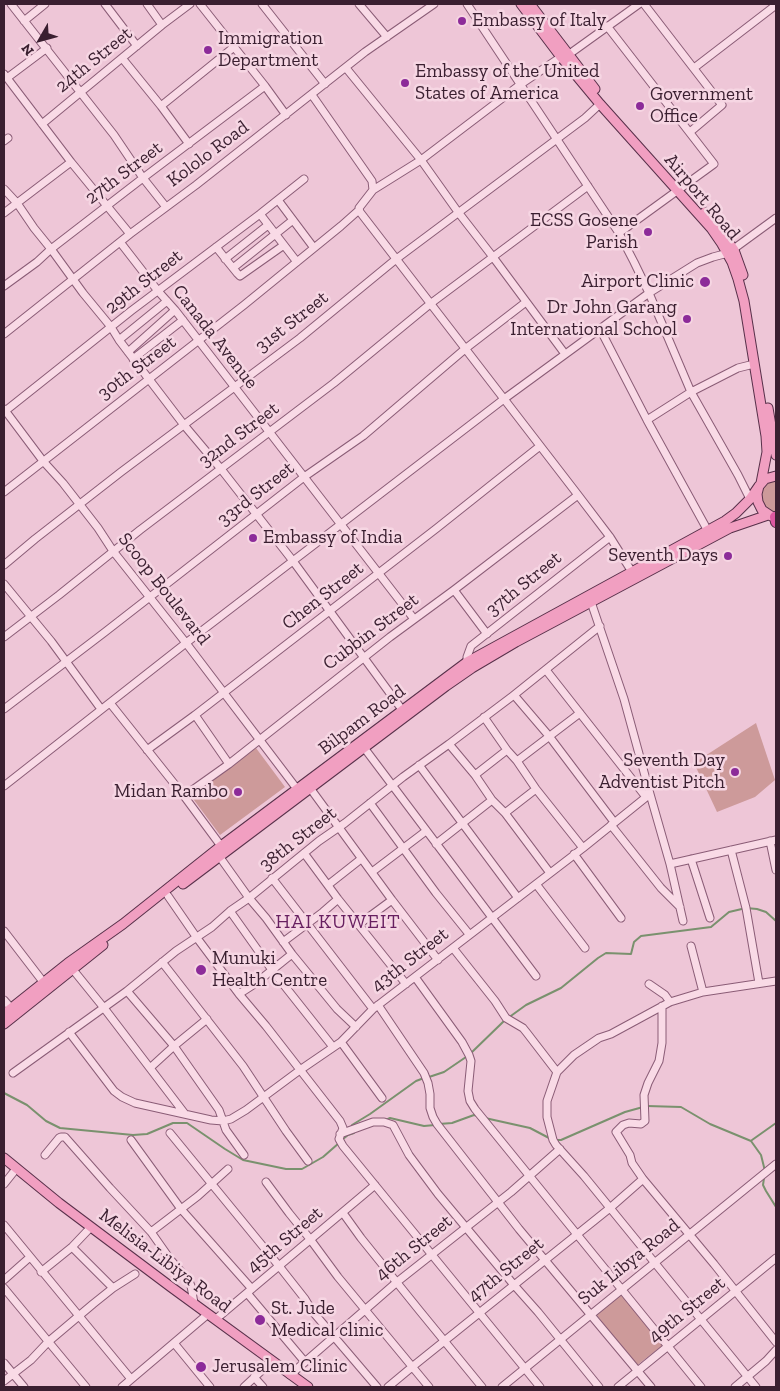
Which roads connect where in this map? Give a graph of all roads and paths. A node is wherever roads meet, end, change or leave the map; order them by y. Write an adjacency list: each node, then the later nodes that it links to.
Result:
1 (11, 4): 16 (street)
2 (44, 4): 16 (street)
3 (106, 4): 20 (street)
4 (147, 4): 17 (street)
5 (190, 4): 17 (street, 24th Street)
6 (200, 4): 21 (street)
7 (262, 4): 28 (street)
8 (359, 4): 19 (street)
9 (434, 4): 19 (street, Kololo Road)
10 (467, 4): 29 (street)
11 (521, 4): 23 (main road, Airport Road)
12 (530, 4): 23 (main road, Airport Road)
13 (638, 4): 18 (street)
14 (644, 4): 26 (street)
15 (776, 4): 26 (street)
16 (24, 21): 22 (street)
17 (162, 25): 20 (street, 24th Street)
18 (607, 26): 23 (street); 37 (street)
19 (387, 37): 25 (street, Kololo Road)
20 (137, 46): 24 (street, 24th Street)
21 (234, 47): 30 (street); 34 (street)
22 (47, 48): 27 (street); 31 (street)
23 (565, 56): 29 (street); 33 (main road, Airport Road); 46 (main road, Airport Road)
24 (122, 58): 31 (street, 24th Street); 34 (street)
25 (346, 68): 28 (street, Kololo Road); 40 (street)
26 (694, 68): 37 (street)
27 (6, 76): 36 (street)
28 (325, 84): 32 (street, Kololo Road)
29 (521, 84): 38 (street); 40 (street)
30 (265, 86): 35 (street); 39 (street, 27th Street)
31 (80, 93): 36 (street, 24th Street); 42 (street)
32 (312, 95): 35 (street, Kololo Road); 47 (street)
33 (600, 104): 38 (street, 31st Street); 46 (main road, Airport Road)
34 (161, 106): 39 (street)
35 (286, 115): 51 (street, Kololo Road)
36 (42, 124): 41 (street)
37 (690, 132): 46 (street)
38 (556, 139): 44 (street); 53 (street, 31st Street)
39 (189, 144): 42 (street, 27th Street)
40 (421, 160): 47 (street); 53 (street)
41 (72, 162): 49 (street); 50 (street)
42 (143, 178): 50 (street, 27th Street); 51 (street)
43 (304, 179): 48 (street, 29th Street)
44 (588, 186): 59 (street); 68 (street, 32nd Street)
45 (4, 189): 49 (street)
46 (680, 189): 59 (street); 67 (main road, Airport Road)
47 (373, 190): 52 (street, 30th Street)
48 (278, 200): 55 (street, 29th Street); 57 (street)
49 (17, 203): 54 (street); 66 (street)
50 (108, 205): 60 (street); 66 (street, 27th Street)
51 (166, 207): 60 (street, Kololo Road)
52 (359, 210): 65 (street, 30th Street); 70 (street)
53 (458, 212): 68 (street); 70 (street, 31st Street)
54 (4, 213)
55 (260, 214): 58 (street); 64 (street, 29th Street)
56 (776, 218): 67 (street)
57 (293, 220): 61 (street); 65 (street)
58 (268, 225): 61 (street); 69 (street)
59 (619, 233): 76 (street)
60 (130, 234): 62 (street, Kololo Road)
61 (276, 235): 63 (street); 72 (street)
62 (120, 242): 73 (street, Kololo Road); 75 (street, Canada Avenue)
63 (284, 245): 71 (street); 72 (street)
64 (216, 247): 69 (street); 75 (street, 29th Street)
65 (314, 248): 71 (street, 30th Street)
66 (51, 249): 73 (street); 74 (street, 27th Street)
67 (731, 251): 76 (street); 91 (main road, Airport Road); 101 (main road, Airport Road)
68 (493, 257): 78 (street); 79 (street, 32nd Street)
69 (226, 259): 72 (street)
70 (395, 260): 79 (street); 93 (street, 31st Street)
71 (297, 262): 86 (street, 30th Street)
72 (233, 268)
73 (73, 280): 82 (street); 84 (street, Kololo Road)
74 (4, 286)
75 (158, 291): 77 (street, Canada Avenue); 82 (street, 29th Street)
76 (649, 294): 83 (street); 94 (street)
77 (168, 301): 80 (street, Canada Avenue); 85 (street)
78 (526, 302): 87 (street, 33rd Street); 89 (street)
79 (430, 304): 87 (street); 99 (street, 32nd Street)
80 (175, 310): 81 (street, Canada Avenue); 88 (street)
81 (183, 320): 86 (street, Canada Avenue); 90 (street)
82 (111, 327): 85 (street); 96 (street, 29th Street)
83 (600, 329): 89 (street); 97 (street)
84 (4, 334)
85 (119, 340): 88 (street)
86 (198, 342): 92 (street, 30th Street); 93 (street, Canada Avenue)
87 (465, 349): 95 (street); 104 (street, 33rd Street)
88 (128, 352): 90 (street)
89 (565, 354): 95 (street)
90 (133, 359): 92 (street)
91 (754, 364): 94 (street); 106 (main road, Airport Road)
92 (149, 380): 98 (street); 102 (street, 30th Street)
93 (234, 387): 98 (street, 31st Street); 99 (street, Canada Avenue)
94 (691, 392): 97 (street); 109 (street)
95 (504, 399): 100 (street); 113 (street)
96 (4, 410): 102 (street, Scoop Boulevard)
97 (648, 420): 114 (street)
98 (184, 425): 103 (street); 110 (street, 31st Street)
99 (269, 432): 103 (street, 32nd Street); 104 (street, Canada Avenue)
100 (540, 446): 108 (street); 120 (street, Chen Street)
101 (776, 455)
102 (43, 461): 107 (street, 30th Street); 110 (street, Scoop Boulevard)
103 (220, 469): 111 (street); 116 (street, 32nd Street)
104 (304, 476): 111 (street, 33rd Street); 113 (street, Canada Avenue)
105 (776, 476): 106 (main road)
106 (760, 484): 109 (main road, Bilpam Road); 112 (main road)
107 (4, 492)
108 (578, 495): 115 (street); 122 (street, Cubbin Street)
109 (750, 500): 114 (main road, Bilpam Road)
110 (79, 505): 116 (street, Scoop Boulevard); 118 (street, 31st Street)
111 (256, 514): 117 (street); 123 (street, 33rd Street)
112 (774, 518): 124 (main road, Bilpam Road)
113 (341, 524): 117 (street); 120 (street, Canada Avenue)
114 (708, 531): 119 (main road, Bilpam Road)
115 (610, 537): 119 (street); 129 (street, 37th Street)
116 (113, 551): 123 (street, Scoop Boulevard); 126 (street, 32nd Street)
117 (293, 562): 125 (street); 131 (street)
118 (4, 566)
119 (632, 572): 124 (main road, Bilpam Road)
120 (378, 574): 125 (street, Chen Street); 127 (street, Canada Avenue)
121 (4, 584): 126 (street)
122 (454, 590): 127 (street, Cubbin Street); 129 (street)
123 (149, 596): 131 (street, Scoop Boulevard); 133 (street, 33rd Street)
124 (590, 598): 128 (street); 134 (main road, Bilpam Road); 148 (main road, Bilpam Road)
125 (330, 611): 132 (street); 136 (street, Chen Street)
126 (31, 616): 130 (street, 32nd Street); 133 (street)
127 (414, 619): 132 (street, Cubbin Street)
128 (600, 626): 135 (street, 38th Street); 160 (street)
129 (488, 634): 134 (street, 37th Street)
130 (4, 637)
131 (186, 643): 136 (street, Scoop Boulevard); 138 (street)
132 (364, 658): 141 (street); 146 (street, Cubbin Street)
133 (66, 661): 139 (street, 33rd Street); 140 (street)
134 (467, 662): 141 (main road, Bilpam Road)
135 (546, 670): 137 (street, 38th Street); 142 (street)
136 (224, 693): 143 (street, Chen Street); 146 (street, Scoop Boulevard)
137 (514, 695): 144 (street, 38th Street); 145 (street)
138 (110, 703): 140 (street); 149 (street)
139 (4, 709)
140 (101, 709): 156 (street)
141 (403, 711): 148 (main road, Bilpam Road)
142 (580, 713): 145 (street); 160 (street)
143 (194, 716): 149 (street, Chen Street); 152 (street)
144 (484, 717): 147 (street, 38th Street); 150 (street)
145 (549, 736): 151 (street); 166 (street)
146 (259, 740): 152 (street, Cubbin Street); 159 (street, Scoop Boulevard)
147 (449, 744): 153 (street, 38th Street); 154 (street)
148 (362, 745): 155 (street); 157 (main road, Bilpam Road); 159 (main road, Bilpam Road)
149 (147, 750): 161 (street)
150 (508, 750): 151 (street); 154 (street)
151 (518, 761): 158 (street)
152 (229, 764): 161 (street, Cubbin Street)
153 (419, 765): 155 (street, 38th Street); 165 (street)
154 (475, 775): 162 (street)
155 (392, 785): 163 (street, 38th Street); 168 (street)
156 (4, 786)
157 (310, 788): 167 (street); 177 (main road, Bilpam Road)
158 (536, 789): 164 (street); 173 (street)
159 (297, 790): 171 (main road, Bilpam Road)
160 (648, 795): 166 (street, 43th Street); 180 (street)
161 (184, 796): 171 (street)
162 (492, 800): 164 (street); 165 (street)
163 (370, 803): 167 (street, 38th Street); 172 (street)
164 (505, 813): 183 (street)
165 (463, 823): 170 (street); 189 (street)
166 (613, 823): 173 (street, 43th Street); 192 (street)
167 (338, 827): 175 (street, 38th Street); 178 (street)
168 (426, 830): 170 (street); 172 (street)
169 (773, 840): 174 (street); 181 (street)
170 (436, 844): 194 (street)
171 (222, 846): 210 (main road, Bilpam Road)
172 (403, 848): 182 (street); 201 (street)
173 (583, 848): 176 (street, 43th Street)
174 (731, 850): 179 (street); 216 (street)
175 (304, 853): 184 (street, 38th Street); 186 (street)
176 (574, 854): 183 (street, 43th Street); 195 (street)
177 (219, 856): 187 (main road, Bilpam Road); 188 (street)
178 (361, 859): 182 (street); 186 (street)
179 (691, 859): 180 (street); 196 (street)
180 (670, 864): 192 (street)
181 (776, 870)
182 (372, 872): 191 (street)
183 (550, 873): 185 (street, 43th Street)
184 (272, 878): 188 (street, 38th Street); 198 (street)
185 (536, 884): 189 (street, 43th Street); 206 (street)
186 (328, 885): 190 (street)
187 (168, 896): 202 (street); 210 (main road, Bilpam Road)
188 (249, 898): 193 (street, 38th Street); 203 (street)
189 (518, 898): 194 (street, 43th Street)
190 (338, 899): 198 (street); 199 (street)
191 (392, 900): 199 (street); 208 (street)
192 (680, 908): 197 (street)
193 (230, 911): 202 (street, 38th Street); 211 (street)
194 (492, 918): 201 (street, 43th Street); 212 (street)
195 (621, 918)
196 (710, 918)
197 (683, 921)
198 (307, 924): 203 (street); 225 (street)
199 (358, 925): 217 (street)
200 (4, 931): 215 (street)
201 (469, 934): 205 (street, 43th Street)
202 (197, 938): 209 (street, 38th Street); 221 (street)
203 (283, 942): 207 (street)
204 (691, 946): 220 (street)
205 (453, 948): 208 (street, 43th Street); 237 (street)
206 (584, 948)
207 (292, 954): 211 (street); 230 (street)
208 (438, 960): 213 (street, 43th Street)
209 (162, 962): 219 (street, 38th Street); 228 (street)
210 (70, 966): 215 (main road, Bilpam Road); 226 (street); 229 (main road, Bilpam Road)
211 (272, 970): 221 (street); 234 (street)
212 (536, 976)
213 (415, 977): 217 (street, 43th Street); 254 (street)
214 (776, 981): 216 (street)
215 (44, 982): 227 (main road, Bilpam Road)
216 (759, 983): 220 (street)
217 (406, 984): 225 (street, 43th Street)
218 (648, 984): 223 (street)
219 (127, 991): 226 (street, 38th Street); 233 (street)
220 (703, 992): 223 (street)
221 (239, 994): 236 (street)
222 (4, 1000): 227 (street)
223 (670, 1002): 224 (street)
224 (662, 1006): 237 (street); 255 (street)
225 (375, 1007): 230 (street, 43th Street); 260 (street)
226 (104, 1008): 231 (street, 38th Street); 235 (street)
227 (7, 1011)
228 (207, 1019): 233 (street); 239 (street)
229 (4, 1024)
230 (356, 1027): 232 (street, 43th Street)
231 (68, 1032): 238 (street, 38th Street); 241 (street)
232 (342, 1042): 234 (street, 43th Street); 240 (street)
233 (174, 1046): 235 (street); 242 (street)
234 (333, 1047): 236 (street, 43th Street)
235 (150, 1068): 241 (street)
236 (300, 1070): 239 (street, 43th Street); 245 (street)
237 (557, 1072): 246 (street)
238 (12, 1073)
239 (263, 1098): 242 (street, 43th Street); 250 (street)
240 (382, 1098)
241 (185, 1114): 242 (street)
242 (223, 1121): 248 (street)
243 (170, 1133): 257 (street)
244 (130, 1140): 262 (street)
245 (341, 1140): 259 (street); 266 (street)
246 (560, 1150): 254 (street, 46th Street); 261 (street)
247 (46, 1155): 267 (street)
248 (244, 1155)
249 (4, 1158): 252 (main road, Melisia-Libiya Road)
250 (308, 1161)
251 (776, 1164): 269 (street, Suk Libya Road)
252 (16, 1169): 258 (street); 265 (main road, Melisia-Libiya Road)
253 (228, 1169): 257 (street)
254 (530, 1176): 260 (street, 46th Street); 268 (street)
255 (643, 1179): 261 (street, 47th Street); 269 (street)
256 (266, 1182): 270 (street)
257 (212, 1183): 262 (street); 277 (street)
258 (4, 1184)
259 (375, 1185): 263 (street, 45th Street); 272 (street)
260 (498, 1202): 266 (street, 46th Street); 275 (street)
261 (610, 1208): 268 (street, 47th Street); 276 (street)
262 (182, 1209): 267 (street); 286 (street)
263 (343, 1213): 270 (street, 45th Street); 281 (street)
264 (4, 1225): 273 (street)
265 (91, 1227): 271 (street); 288 (main road, Melisia-Libiya Road)
266 (465, 1228): 272 (street, 46th Street); 282 (street)
267 (151, 1232): 288 (street)
268 (577, 1234): 275 (street, 47th Street); 285 (street)
269 (689, 1234): 276 (street, Suk Libya Road); 287 (street)
270 (310, 1239): 277 (street, 45th Street); 289 (street)
271 (72, 1247): 278 (street); 284 (street)
272 (432, 1255): 281 (street, 46th Street); 290 (street)
273 (30, 1258): 278 (street); 280 (street)
274 (776, 1258): 287 (street, 49th Street)
275 (545, 1260): 282 (street, 47th Street); 292 (street)
276 (654, 1263): 285 (street, Suk Libya Road); 295 (street)
277 (279, 1266): 286 (street, 45th Street); 296 (street)
278 (41, 1272): 293 (street)
279 (135, 1274): 284 (street)
280 (4, 1280)
281 (397, 1282): 289 (street, 46th Street); 298 (street)
282 (514, 1285): 290 (street, 47th Street); 297 (street)
283 (4, 1288): 299 (street)
284 (113, 1288): 293 (street)
285 (622, 1289): 292 (street, Suk Libya Road); 302 (street)
286 (250, 1291): 294 (street, 45th Street); 305 (street)
287 (735, 1291): 295 (street, 49th Street); 300 (street)
288 (194, 1302): 291 (main road, Melisia-Libiya Road)
289 (366, 1309): 296 (street, 46th Street); 307 (street)
290 (479, 1313): 298 (street, 47th Street); 308 (street)
291 (208, 1314): 294 (main road, Melisia-Libiya Road); 301 (street)
292 (591, 1315): 297 (street, Suk Libya Road); 309 (street)
293 (79, 1316): 299 (street); 314 (street)
294 (216, 1319): 304 (main road, Melisia-Libiya Road)
295 (700, 1320): 302 (street, 49th Street); 313 (street)
296 (334, 1336): 305 (street, 46th Street); 323 (street)
297 (560, 1340): 308 (street, Suk Libya Road); 329 (street)
298 (444, 1341): 307 (street, 47th Street); 326 (street)
299 (48, 1342): 310 (street); 317 (street)
300 (776, 1342)
301 (174, 1343): 314 (street); 319 (street)
302 (668, 1346): 309 (street, 49th Street); 332 (street)
303 (776, 1350): 313 (street)
304 (272, 1361): 311 (main road, Melisia-Libiya Road); 312 (street)
305 (305, 1362): 311 (street, 46th Street)
306 (4, 1364): 310 (street)
307 (412, 1367): 324 (street, 47th Street); 325 (street)
308 (525, 1369): 327 (street, Suk Libya Road); 328 (street)
309 (637, 1371): 330 (street, 49th Street); 331 (street)
310 (13, 1375): 315 (street); 316 (street)
311 (290, 1375): 322 (main road, Melisia-Libiya Road)
312 (254, 1377): 320 (street); 321 (street)
313 (748, 1377): 333 (street); 334 (street)
314 (131, 1379): 318 (street)
315 (4, 1381)
316 (24, 1387)
317 (86, 1387)
318 (122, 1387)
319 (210, 1387)
320 (244, 1387)
321 (263, 1387)
322 (308, 1387)
323 (377, 1387)
324 (388, 1387)
325 (429, 1387)
326 (482, 1387)
327 (502, 1387)
328 (540, 1387)
329 (599, 1387)
330 (618, 1387)
331 (651, 1387)
332 (701, 1387)
333 (735, 1387)
334 (756, 1387)

